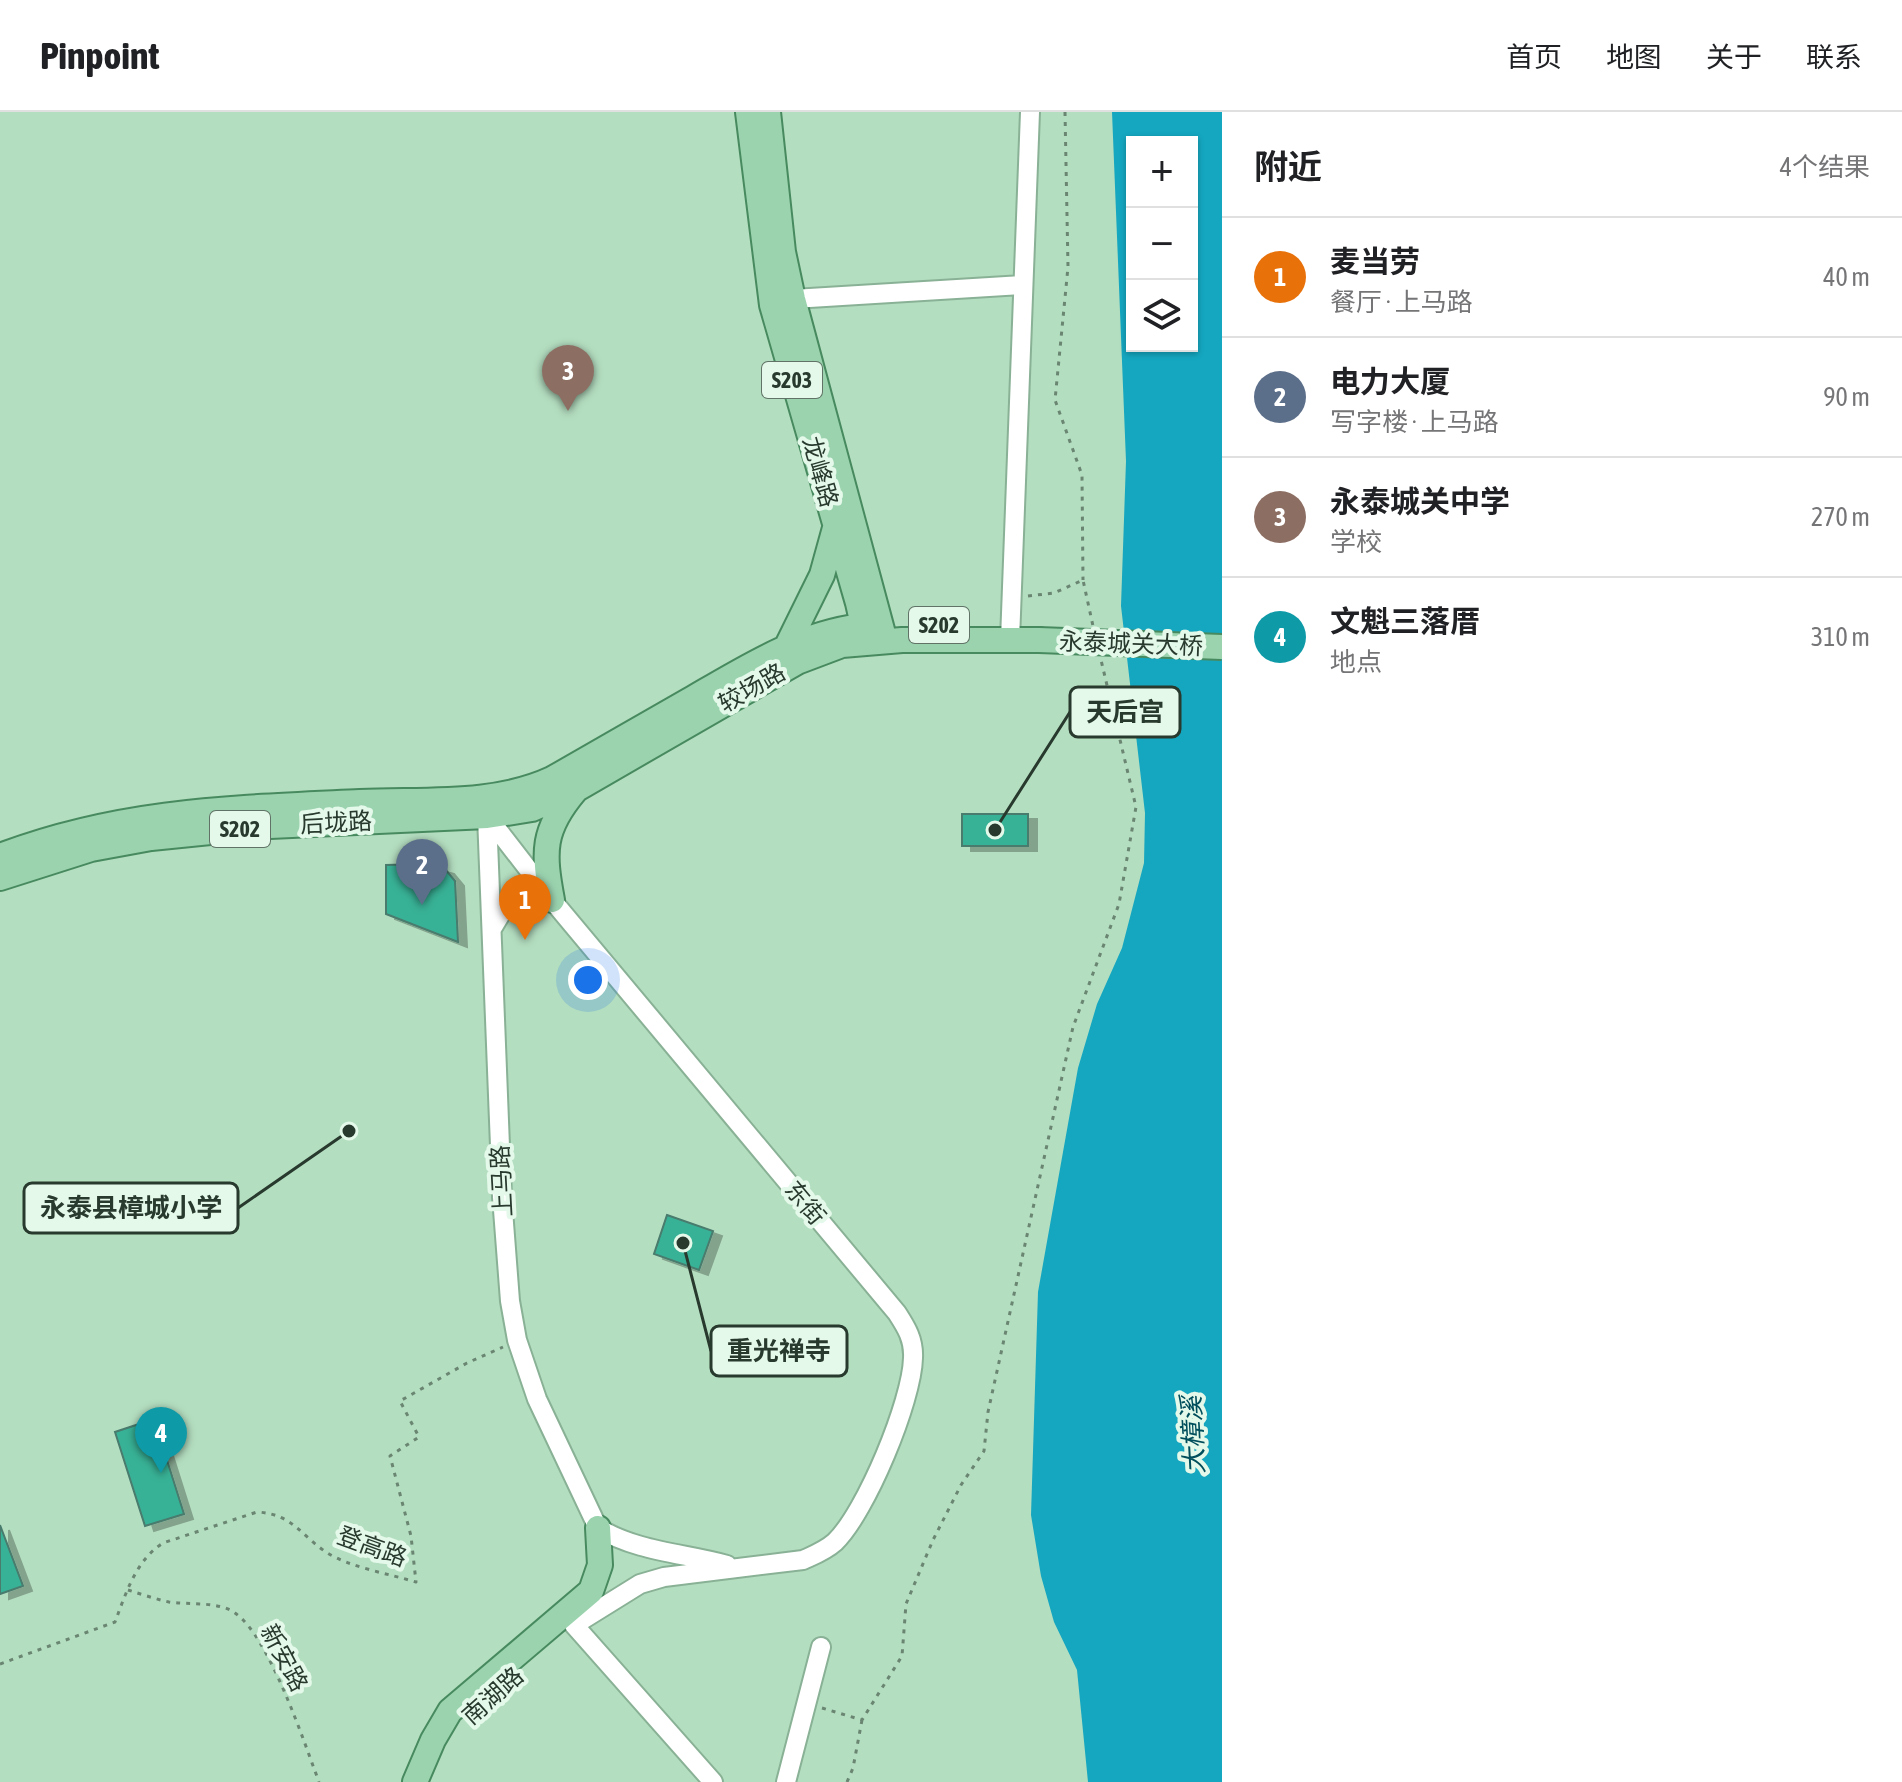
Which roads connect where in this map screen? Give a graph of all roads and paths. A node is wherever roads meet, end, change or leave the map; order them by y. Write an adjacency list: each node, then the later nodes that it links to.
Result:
1 (748, 112): 7 (main road, 龙峰路 / S203)
2 (768, 112): 6 (main road, 龙峰路 / S203)
3 (1030, 112): 5 (street)
4 (1065, 112): 8 (path)
5 (1023, 285): 6 (street); 9 (street)
6 (793, 299): 14 (main road, 龙峰路 / S203)
7 (835, 526): 14 (main road, 龙峰路 / S203); 15 (main road)
8 (1083, 580): 9 (path); 10 (path)
9 (1012, 599): 12 (street)
10 (1093, 626)
11 (1222, 630): 13 (main road, 永泰城关大桥 / S202)
12 (1011, 632): 13 (main road, 较场路 / S202); 14 (main road, 较场路 / S202)
13 (1039, 632): 16 (main road, 永泰城关大桥 / S202, bridge)
14 (874, 634): 15 (main road, 较场路 / S202); 18 (main road, 较场路 / S202)
15 (787, 646): 19 (main road, 较场路 / S202)
16 (1222, 647)
17 (1100, 656): 32 (path)
18 (575, 790): 19 (main road, 较场路 / S202); 22 (main road)
19 (486, 806): 20 (main road, 后垅路 / S202); 21 (main road, 后垅路 / S202); 22 (street, 东街); 23 (street, 上马路)
20 (0, 856)
21 (0, 878)
22 (552, 900): 23 (street); 26 (street, 东街)
23 (492, 929): 24 (street, 上马路)
24 (517, 1340): 25 (street, 上马路); 27 (path, 登高路)
25 (598, 1528): 26 (street); 34 (main road)
26 (735, 1567): 28 (street, 东街)
27 (128, 1590): 30 (path, 登高路); 33 (path, 新安路)
28 (574, 1625): 35 (main road, 南湖路); 36 (street)
29 (821, 1647): 31 (street)
30 (0, 1664)
31 (807, 1703): 32 (path); 37 (street)
32 (862, 1720): 38 (path)
33 (319, 1782)
34 (415, 1782)
35 (431, 1782)
36 (713, 1782)
37 (786, 1782)
38 (847, 1782)

